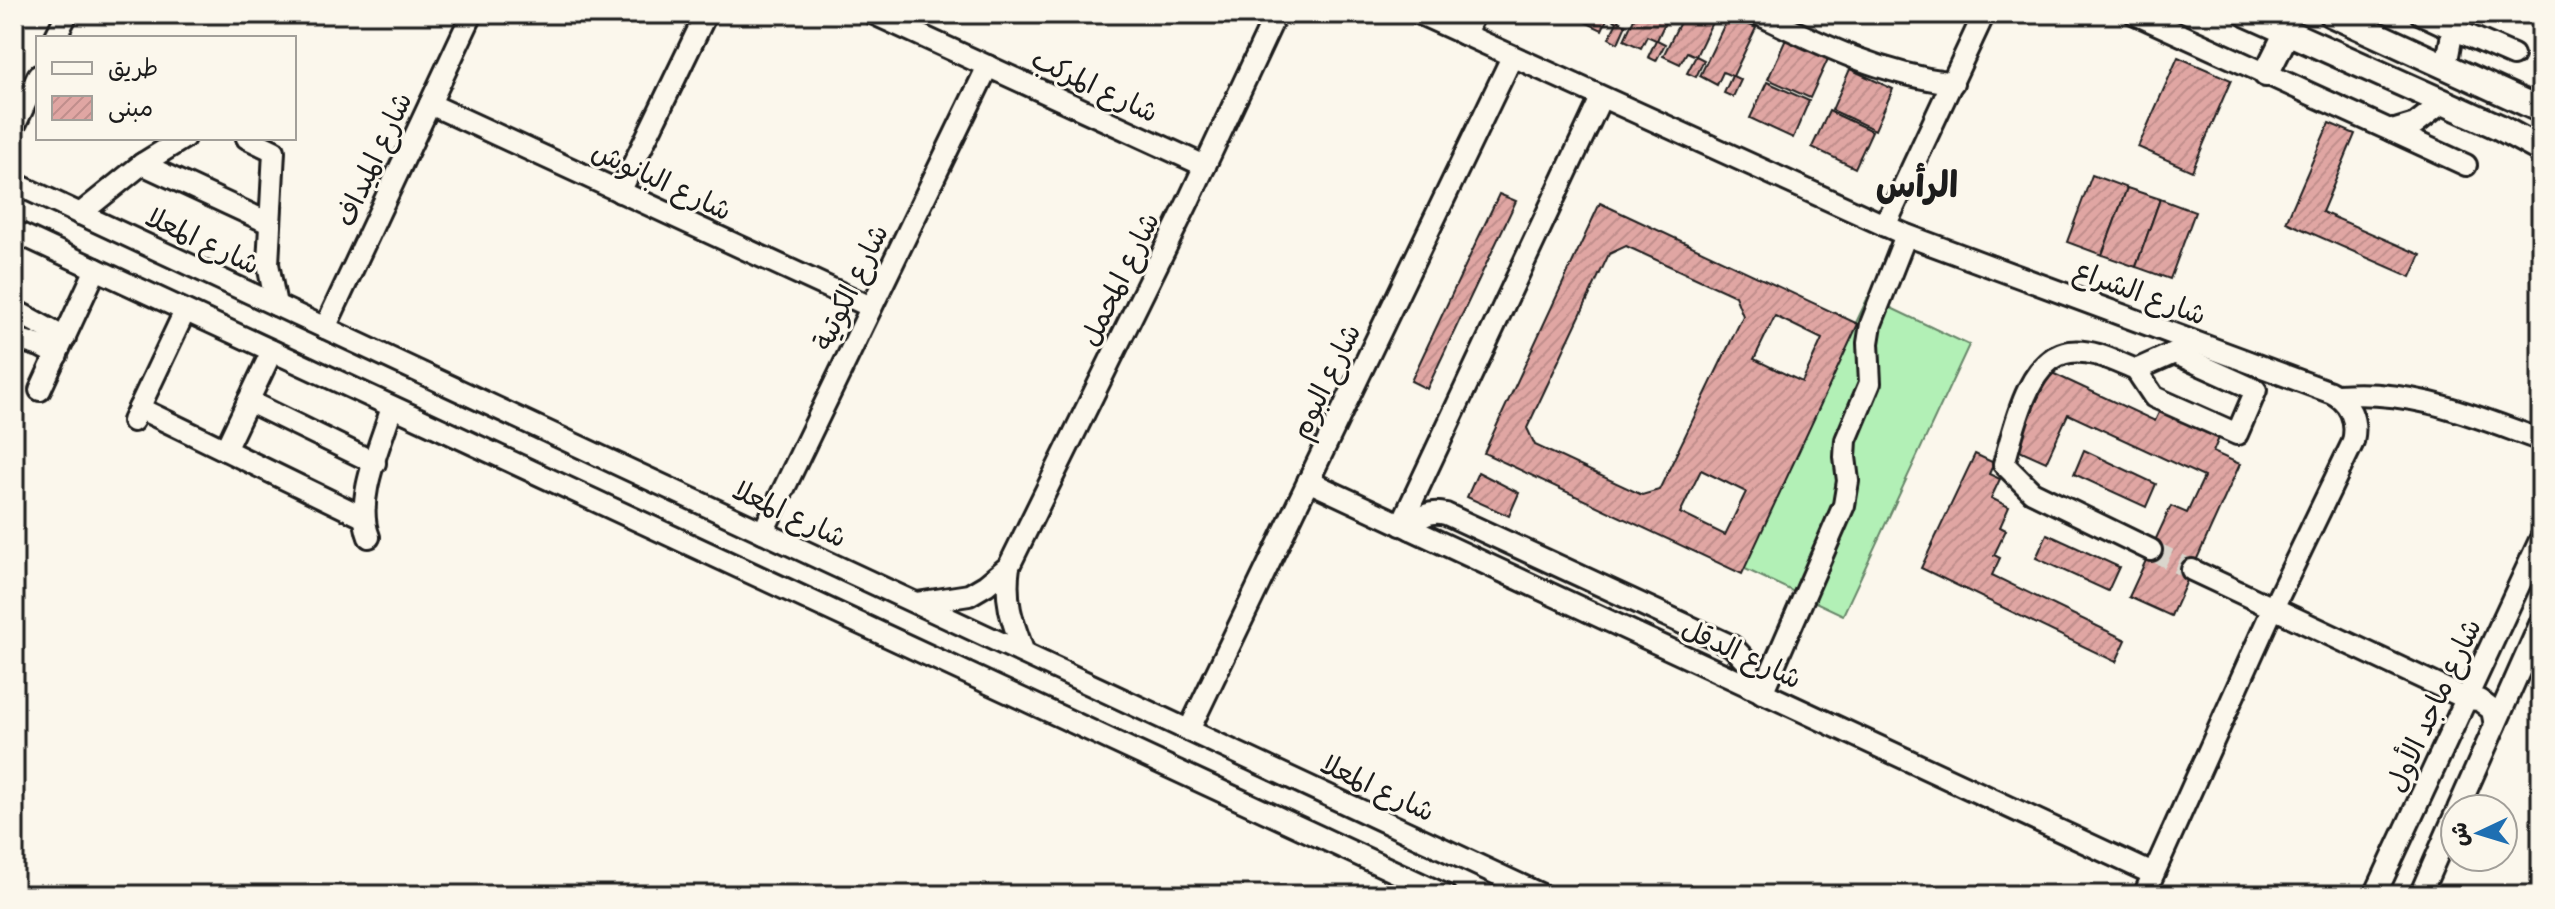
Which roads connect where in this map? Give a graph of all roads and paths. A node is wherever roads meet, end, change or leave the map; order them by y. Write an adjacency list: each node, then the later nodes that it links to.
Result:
1 (67, 14): 17 (street)
2 (472, 14): 29 (street, شارع الميداف)
3 (706, 14): 40 (street)
4 (874, 14): 20 (street, شارع المركب)
5 (1276, 14): 38 (street, شارع المحمل)
6 (1420, 14): 16 (street, شارع الشراع)
7 (1475, 14): 16 (street)
8 (1758, 14): 24 (street)
9 (1984, 14): 24 (street)
10 (2135, 14): 22 (street)
11 (2247, 14): 15 (main road)
12 (2331, 14): 21 (main road)
13 (2421, 14): 14 (street)
14 (2453, 29): 18 (street); 21 (street)
15 (2287, 32): 22 (main road); 28 (main road)
16 (1464, 34): 19 (street, شارع الشراع)
17 (56, 36)
18 (2513, 55)
19 (1512, 57): 26 (street, شارع الشراع); 65 (street, شارع البوم)
20 (988, 66): 38 (street, شارع المركب); 48 (street, شارع الكوتية)
21 (2446, 66): 25 (main road)
22 (2266, 74): 32 (street)
23 (36, 80): 31 (street)
24 (1953, 83): 43 (street)
25 (2516, 97): 27 (main road); 30 (main road)
26 (1601, 98): 43 (street, شارع الشراع); 66 (street)
27 (2541, 101)
28 (2443, 102): 32 (street); 35 (main road)
29 (430, 104): 40 (street, شارع البانوش); 51 (street, شارع الميداف)
30 (2541, 110)
31 (14, 127)
32 (2392, 131): 37 (street)
33 (181, 140): 36 (street)
34 (251, 140): 42 (street)
35 (2541, 150)
36 (142, 164): 41 (street); 42 (street)
37 (2466, 165)
38 (1205, 166): 70 (street, شارع المحمل)
39 (14, 183): 41 (street, شارع المعلا)
40 (620, 192): 48 (street, شارع البانوش)
41 (80, 214): 47 (street, شارع المعلا)
42 (269, 223): 47 (street)
43 (1885, 226): 45 (street, شارع الشراع)
44 (14, 231): 46 (street)
45 (1906, 235): 58 (street, شارع الشراع); 78 (street)
46 (96, 269): 50 (street); 53 (street)
47 (276, 305): 51 (street, شارع المعلا)
48 (871, 307): 67 (street, شارع الكوتية)
49 (14, 310): 53 (street)
50 (185, 311): 54 (street); 63 (street)
51 (325, 328): 67 (street, شارع المعلا)
52 (14, 338): 53 (street)
53 (52, 342): 57 (street)
54 (272, 351): 60 (street); 61 (street)
55 (2174, 353): 56 (street); 59 (street); 59 (street)
56 (2136, 370): 59 (street); 69 (street)
57 (40, 390)
58 (2338, 395): 62 (street); 75 (street)
59 (2154, 397)
60 (248, 401): 63 (street); 64 (street)
61 (392, 407): 64 (street); 85 (street)
62 (2541, 440)
63 (225, 450): 64 (street)
64 (375, 463)
65 (1308, 481): 66 (street, شارع الدقل); 81 (street, شارع البوم)
66 (1406, 527): 72 (street); 74 (street, شارع الدقل)
67 (763, 532): 73 (street, شارع المعلا)
68 (2541, 538): 79 (street, شارع ماجد الأول)
69 (2151, 550)
70 (1009, 566): 73 (street, شارع المحمل); 77 (street, شارع المحمل)
71 (2192, 570): 75 (street)
72 (1592, 582): 74 (street); 78 (street)
73 (917, 603): 77 (street, شارع المعلا)
74 (1581, 608): 78 (street, شارع الدقل)
75 (2273, 608): 79 (street); 84 (street)
76 (2541, 622): 80 (street)
77 (1024, 653): 81 (street, شارع المعلا)
78 (1756, 690): 84 (street, شارع الدقل)
79 (2467, 699): 80 (street); 88 (street, شارع ماجد الأول)
80 (2495, 725): 82 (street)
81 (1189, 730): 86 (street, شارع المعلا)
82 (2465, 793)
83 (2439, 852): 89 (street)
84 (2153, 874): 87 (street)
85 (1445, 895)
86 (1542, 895)
87 (2144, 895)
88 (2375, 895)
89 (2420, 895)

